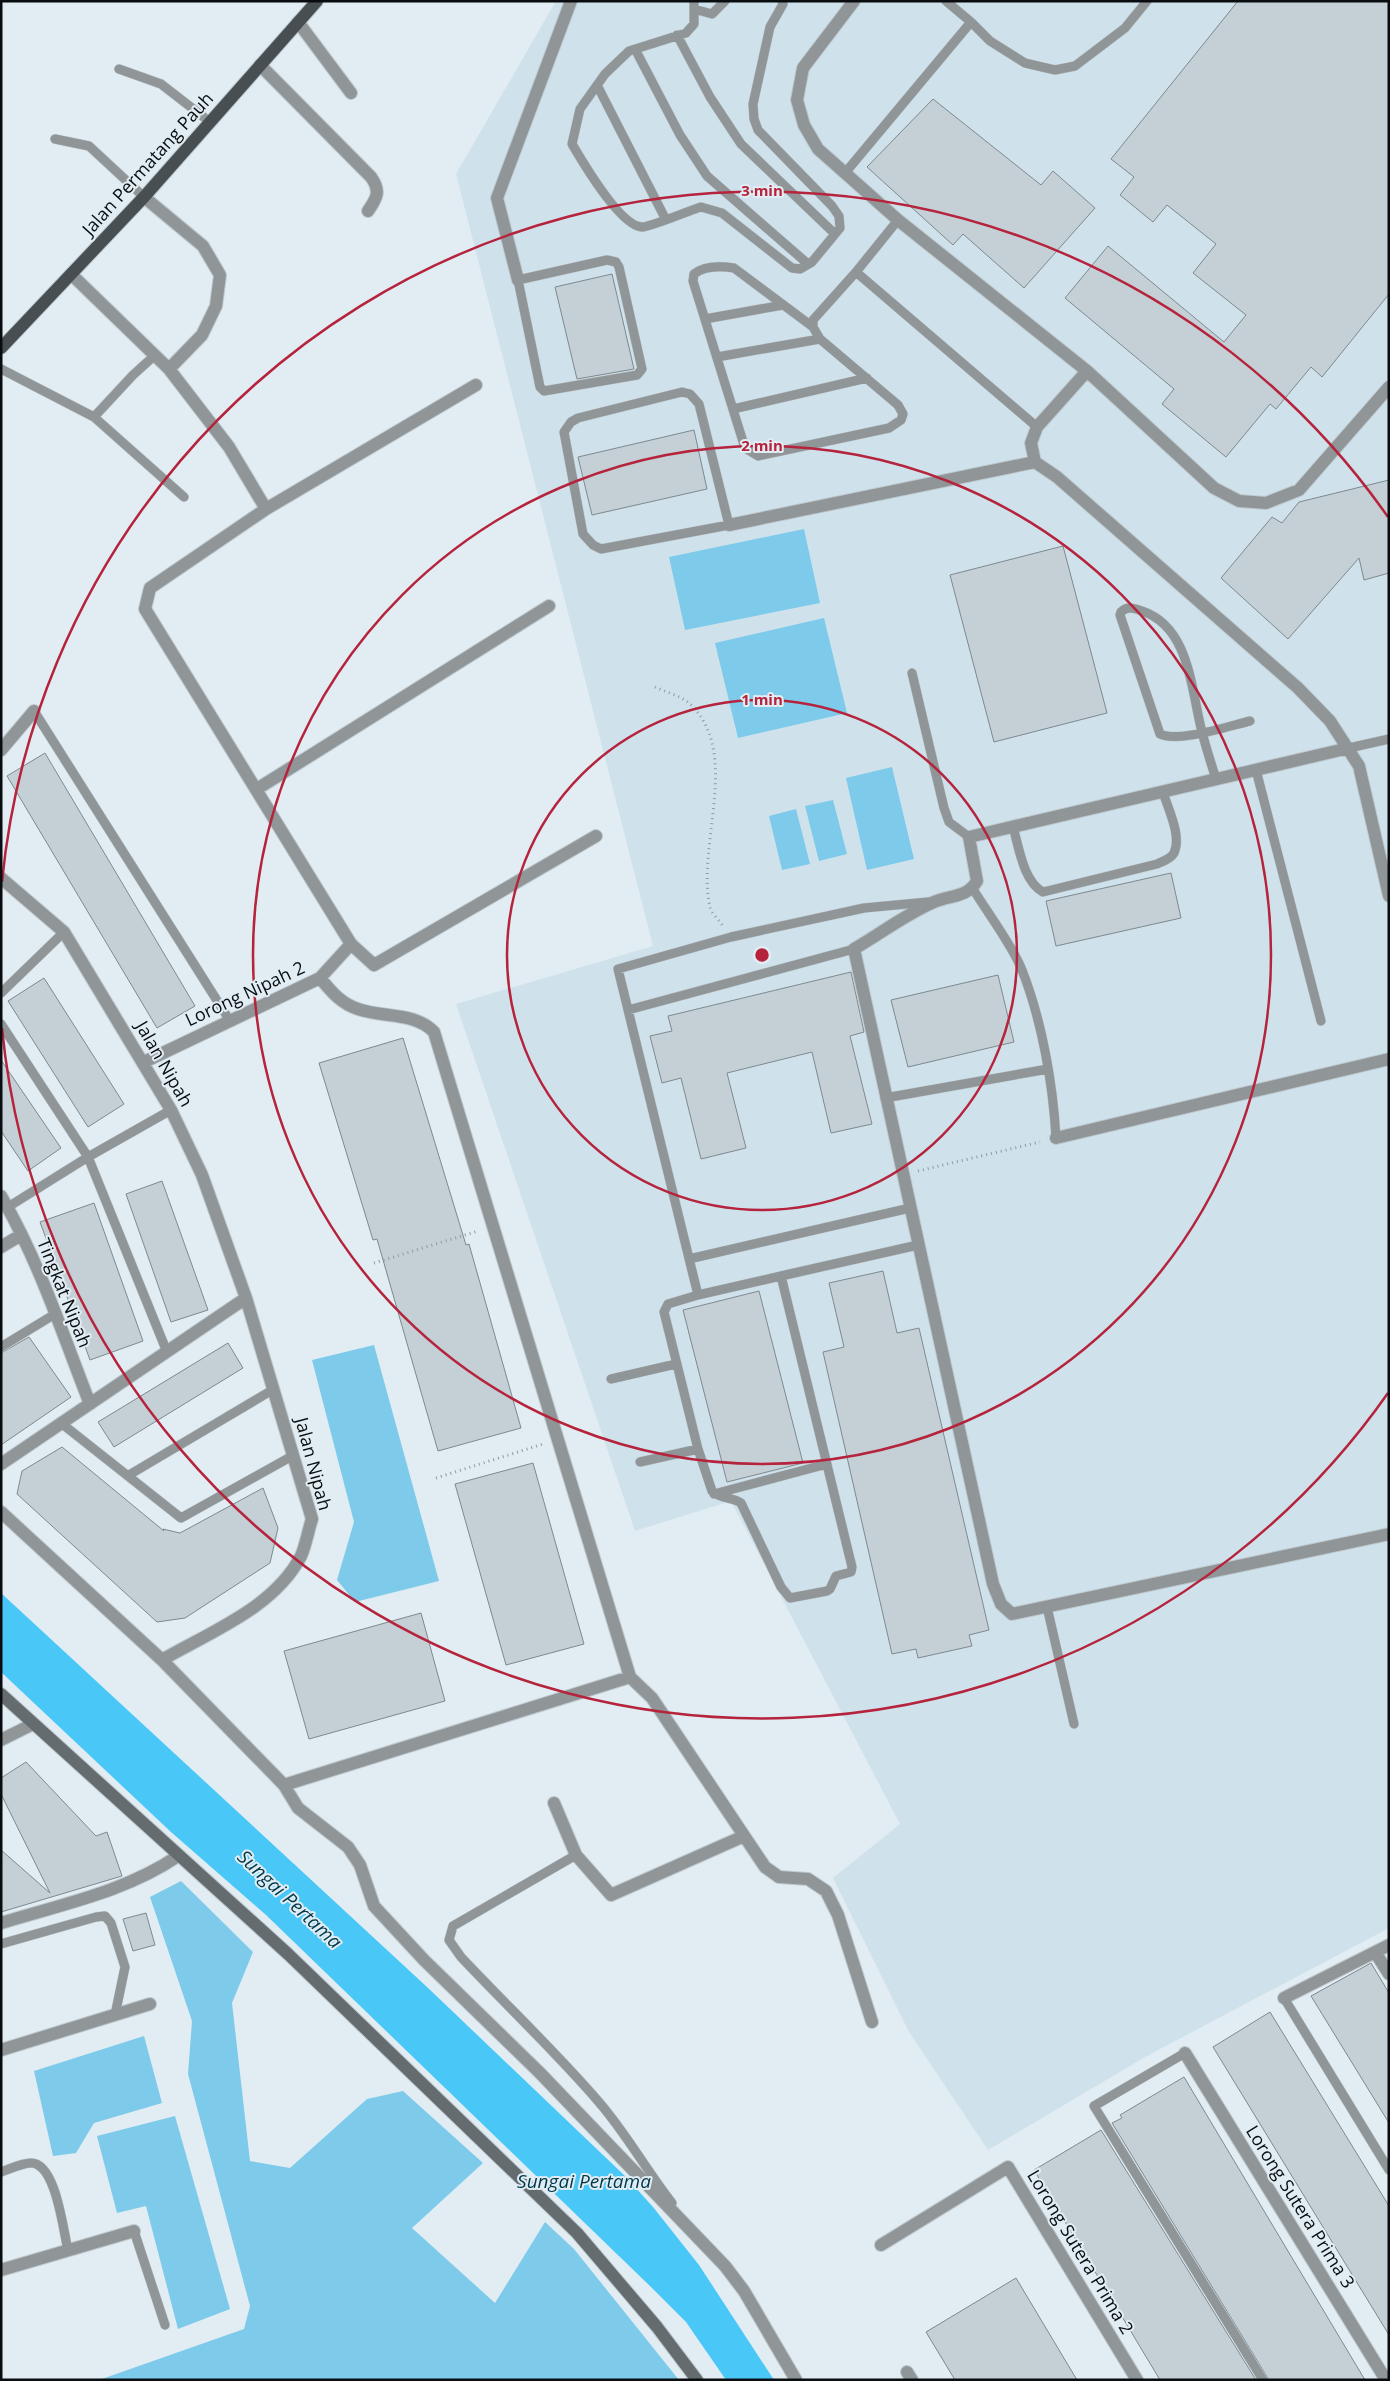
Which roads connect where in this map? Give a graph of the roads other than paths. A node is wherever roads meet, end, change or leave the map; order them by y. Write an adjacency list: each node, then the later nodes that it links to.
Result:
1 (317, 1): 9 (main road, Jalan Permatang Pauh)
2 (571, 1): 28 (street)
3 (724, 1): 8 (lane)
4 (782, 1): 24 (lane)
5 (854, 1): 19 (street)
6 (946, 1): 10 (lane)
7 (1148, 1): 10 (lane)
8 (694, 5): 11 (lane)
9 (298, 22): 13 (main road, Jalan Permatang Pauh); 16 (street)
10 (971, 22): 19 (lane)
11 (677, 35): 12 (lane); 24 (lane)
12 (635, 49): 15 (lane); 25 (lane)
13 (260, 65): 17 (main road, Jalan Permatang Pauh); 21 (street)
14 (119, 69): 17 (lane)
15 (597, 85): 22 (lane); 22 (lane)
16 (352, 93)
17 (210, 122): 20 (main road, Jalan Permatang Pauh)
18 (55, 139): 20 (lane)
19 (845, 173): 23 (street)
20 (144, 197): 27 (main road, Jalan Permatang Pauh); 37 (street)
21 (368, 211)
22 (666, 218): 25 (lane)
23 (898, 220): 26 (lane); 38 (street)
24 (835, 234): 25 (lane)
25 (808, 264)
26 (856, 272): 31 (lane); 44 (lane)
27 (71, 274): 33 (main road, Jalan Permatang Pauh); 34 (street)
28 (518, 280): 28 (lane)
29 (783, 305): 30 (lane); 30 (lane); 31 (lane)
30 (705, 319): 35 (lane)
31 (813, 327): 32 (lane)
32 (820, 339): 35 (lane); 39 (lane)
33 (1, 348)
34 (154, 356): 37 (street); 43 (lane)
35 (717, 357): 42 (lane)
36 (1, 369): 43 (lane)
37 (169, 369): 47 (street)
38 (1087, 371): 41 (street); 44 (street)
39 (867, 378): 42 (lane); 42 (lane)
40 (476, 385): 47 (street)
41 (1389, 387)
42 (733, 409)
43 (94, 417): 46 (lane)
44 (1037, 427): 45 (street)
45 (1035, 462): 48 (street); 55 (street)
46 (184, 497)
47 (266, 509): 59 (street)
48 (729, 525): 48 (lane)
49 (549, 606): 59 (street)
50 (912, 673): 63 (lane)
51 (34, 711): 56 (street); 74 (lane)
52 (1250, 721): 53 (lane)
53 (1202, 732): 53 (lane); 58 (lane)
54 (1389, 739): 55 (lane)
55 (1349, 748): 57 (street); 66 (street)
56 (1, 750)
57 (1256, 770): 58 (street); 75 (lane)
58 (1216, 779): 60 (street)
59 (257, 789): 69 (street)
60 (1163, 792): 61 (street); 61 (lane)
61 (1013, 827): 63 (street)
62 (596, 836): 69 (street)
63 (969, 837): 65 (street)
64 (1, 878): 68 (street, Jalan Nipah)
65 (973, 889): 67 (street); 79 (lane)
66 (1389, 896)
67 (934, 902): 70 (street); 73 (lane)
68 (64, 932): 72 (lane); 78 (street, Jalan Nipah)
69 (351, 944): 71 (street, Lorong Nipah 2)
70 (854, 950): 73 (lane); 80 (street)
71 (320, 978): 74 (street, Lorong Nipah 2); 112 (street)
72 (1, 993)
73 (628, 1010): 89 (lane)
74 (230, 1021): 78 (street, Lorong Nipah 2)
75 (1321, 1021)
76 (1, 1024): 83 (lane)
77 (1389, 1059): 82 (street)
78 (144, 1062): 81 (street, Jalan Nipah)
79 (1048, 1069): 80 (lane); 82 (lane)
80 (885, 1098): 85 (street)
81 (172, 1110): 83 (lane); 92 (street, Jalan Nipah)
82 (1056, 1138)
83 (88, 1157): 84 (lane); 95 (lane)
84 (4, 1202): 86 (street, Tingkat Nipah)
85 (910, 1208): 87 (street); 89 (lane)
86 (21, 1235): 88 (street); 93 (street, Tingkat Nipah)
87 (918, 1245): 90 (lane); 110 (street)
88 (1, 1247)
89 (689, 1259): 91 (lane)
90 (782, 1276): 91 (lane); 105 (lane)
91 (698, 1295): 96 (lane)
92 (246, 1298): 95 (street); 98 (street, Jalan Nipah)
93 (55, 1314): 94 (lane); 99 (street, Tingkat Nipah)
94 (1, 1347)
95 (167, 1352): 99 (street)
96 (676, 1364): 97 (lane); 101 (lane)
97 (611, 1380)
98 (274, 1390): 102 (street, Jalan Nipah); 106 (lane)
99 (90, 1404): 100 (street)
100 (61, 1423): 104 (street); 106 (lane)
101 (698, 1449): 103 (lane); 107 (lane)
102 (294, 1455): 106 (lane); 111 (street, Jalan Nipah)
103 (640, 1462)
104 (1, 1464)
105 (827, 1464): 107 (lane); 107 (lane)
106 (129, 1475)
107 (714, 1494)
108 (1, 1512): 111 (street)
109 (1389, 1534): 110 (street)
110 (1047, 1607): 115 (lane)
111 (162, 1660): 117 (street)
112 (630, 1677): 117 (street); 119 (street)
113 (1, 1694): 114 (street)
114 (32, 1724): 116 (street); 121 (street)
115 (1074, 1724)
116 (1, 1740)
117 (284, 1785): 136 (street)
118 (554, 1803): 120 (street)
119 (744, 1836): 120 (street); 130 (street)
120 (576, 1855): 136 (lane)
121 (178, 1856): 122 (street); 141 (street)
122 (1, 1923)
123 (1, 1944): 129 (lane)
124 (1389, 1945): 125 (street)
125 (1375, 1952): 126 (street); 127 (street)
126 (1389, 1974)
127 (1284, 1998): 133 (lane)
128 (150, 2004): 129 (street)
129 (115, 2015): 131 (street)
130 (872, 2022)
131 (1, 2050)
132 (1185, 2053): 144 (lane); 145 (street, Lorong Sutera Prima 3)
133 (1389, 2170)
134 (1, 2172): 138 (lane)
135 (134, 2231): 138 (street); 140 (lane)
136 (702, 2242): 142 (street)
137 (881, 2245): 143 (street, Lorong Sutera Prima 2)
138 (68, 2250): 139 (street)
139 (1, 2270)
140 (165, 2325)
141 (697, 2380)
142 (796, 2380)
143 (1137, 2380)
144 (1263, 2380)
145 (1386, 2380)

